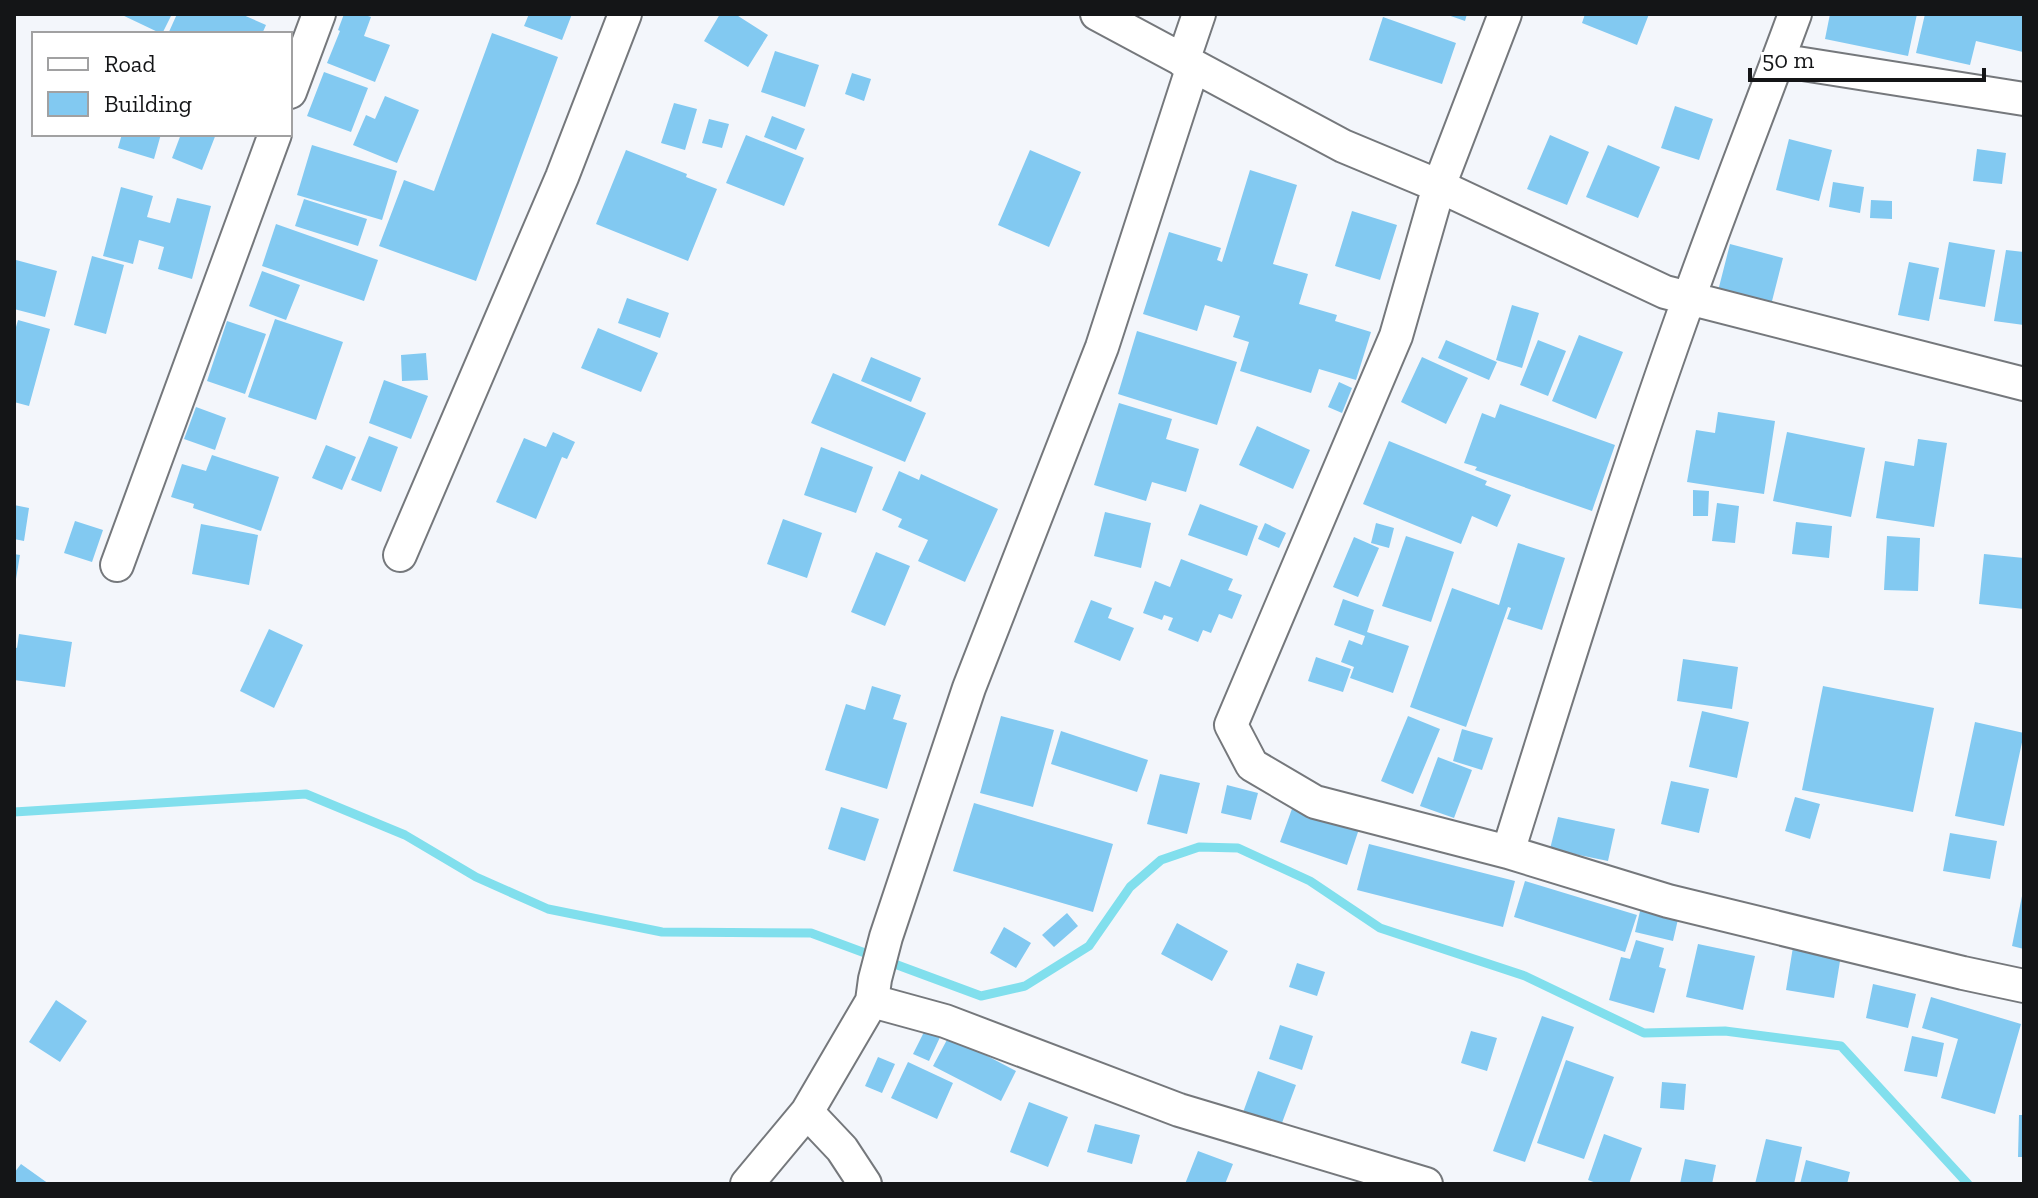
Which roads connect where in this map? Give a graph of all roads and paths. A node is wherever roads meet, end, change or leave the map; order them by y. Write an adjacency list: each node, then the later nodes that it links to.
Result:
1 (319, 14): 9 (street)
2 (625, 14): 15 (street)
3 (1097, 14): 8 (street)
4 (1199, 14): 8 (street)
5 (1505, 14): 12 (street)
6 (1795, 14): 7 (street)
7 (1778, 60): 10 (street); 13 (street)
8 (1188, 63): 12 (street); 19 (street)
9 (292, 87)
10 (2024, 99)
11 (274, 136): 16 (street)
12 (1439, 186): 13 (street); 17 (street)
13 (1689, 298): 14 (street); 17 (street)
14 (2024, 384)
15 (400, 555)
16 (117, 565)
17 (1508, 852): 18 (street)
18 (2024, 986)
19 (874, 990): 20 (street); 23 (street)
20 (807, 1112): 21 (street); 22 (street)
21 (747, 1184)
22 (865, 1184)
23 (1426, 1184)

